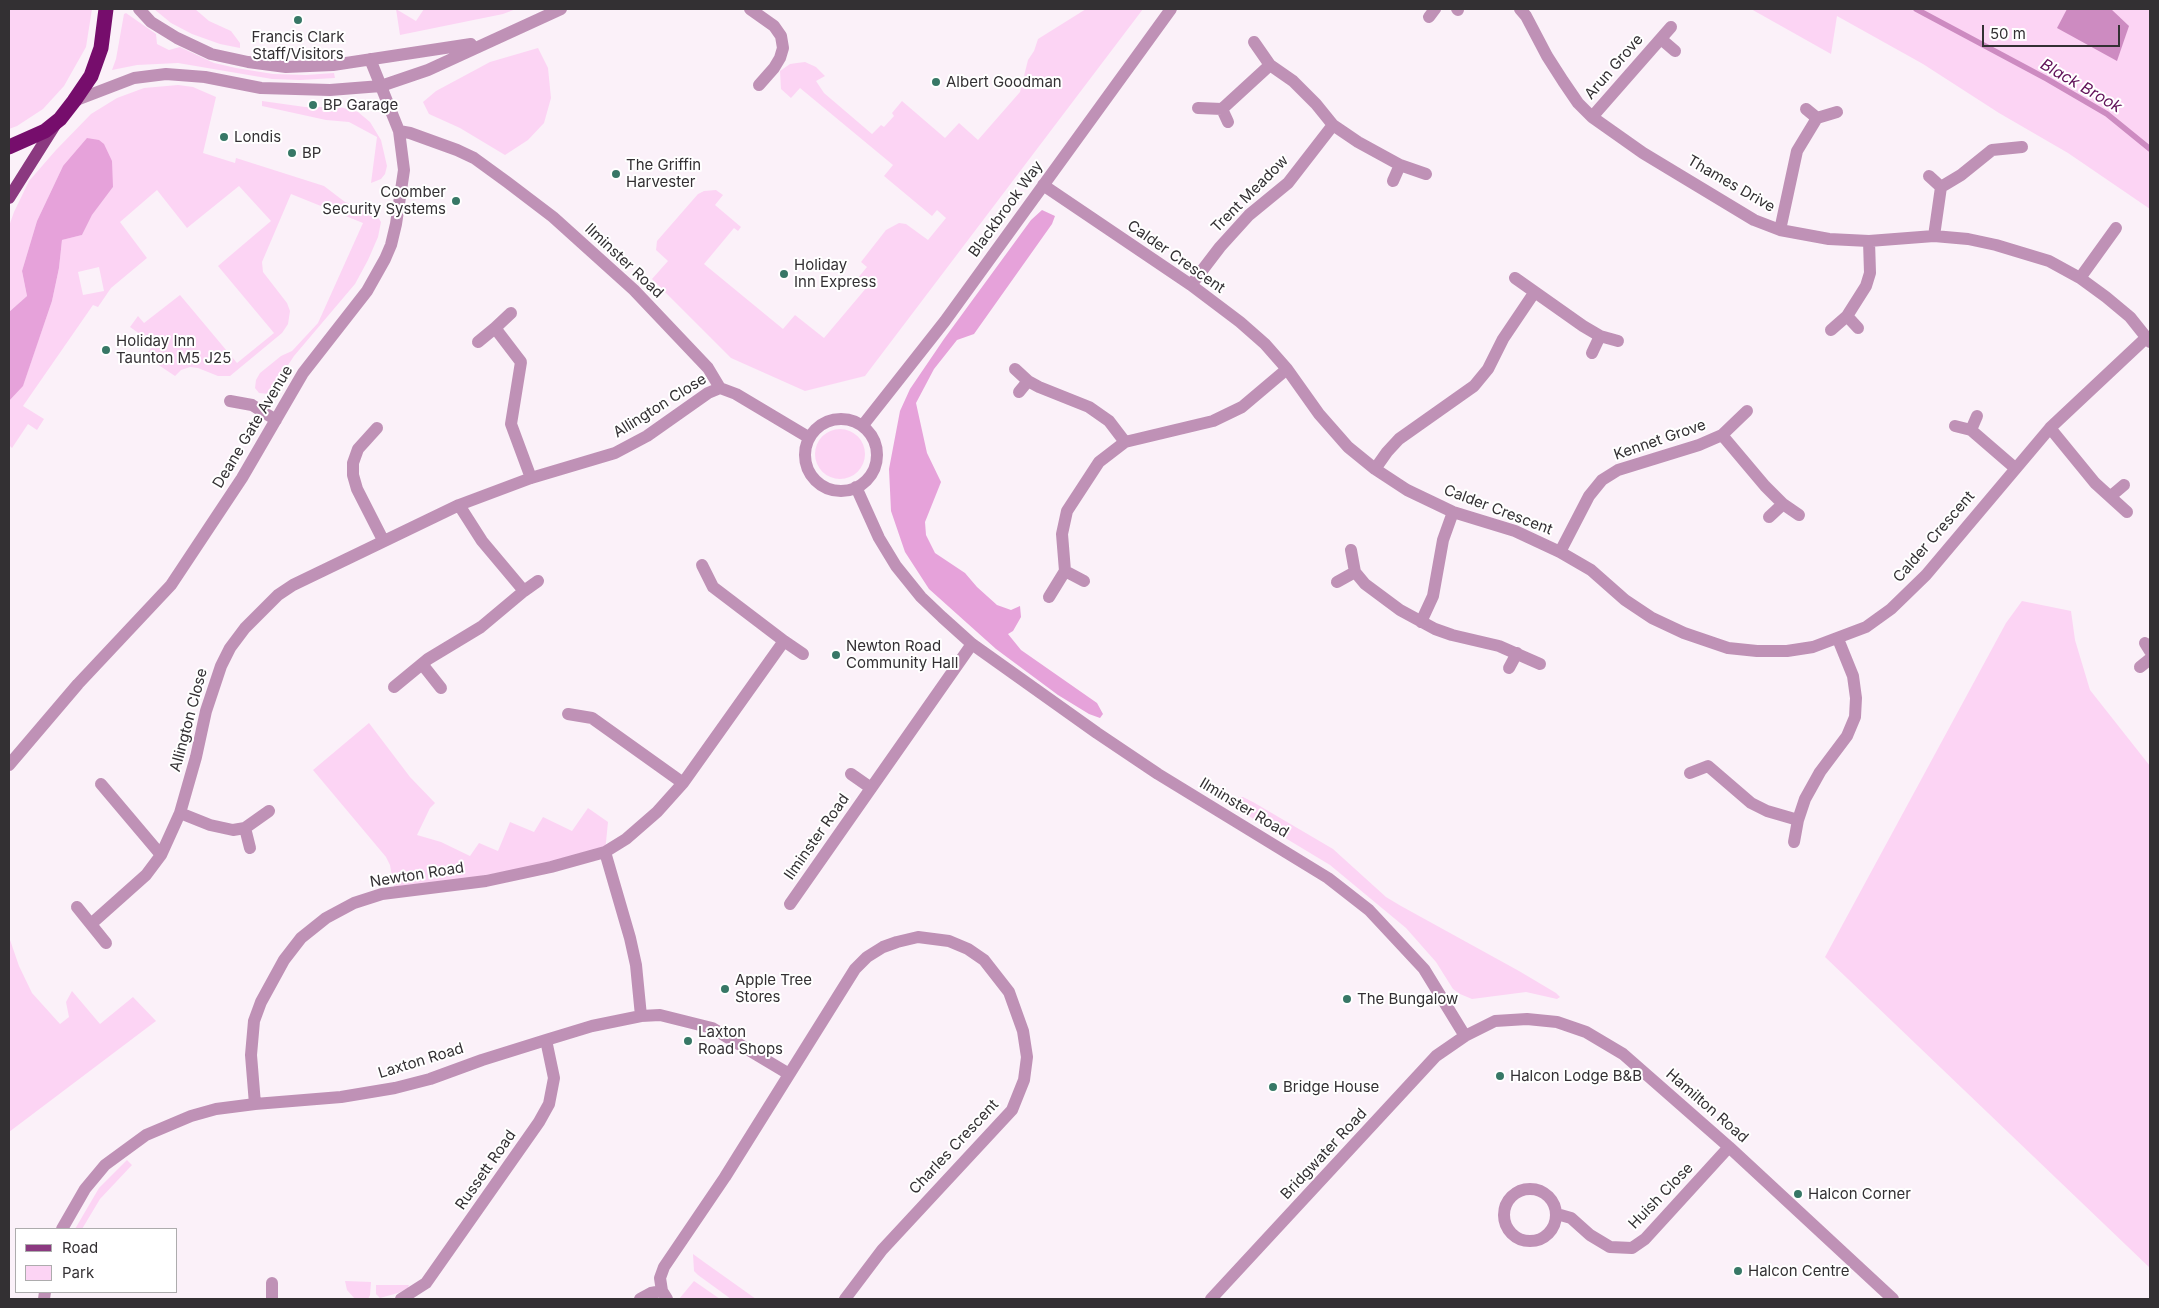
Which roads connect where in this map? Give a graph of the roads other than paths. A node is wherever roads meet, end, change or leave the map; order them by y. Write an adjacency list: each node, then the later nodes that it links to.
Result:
1 (106, 9): 16 (highway)
2 (139, 9): 12 (street)
3 (561, 9): 9 (street)
4 (750, 9): 15 (street)
5 (1171, 9): 33 (street, Blackbrook Way)
6 (1520, 9): 21 (street, Thames Drive)
7 (1671, 27): 8 (street, Arun Grove)
8 (1661, 39): 11 (street, Arun Grove); 21 (street, Arun Grove)
9 (489, 40): 12 (street); 14 (street)
10 (1254, 42): 13 (street)
11 (1675, 51)
12 (370, 59): 14 (street, Deane Gate Avenue)
13 (1270, 65): 18 (street); 25 (street)
14 (381, 86): 16 (street); 26 (street, Deane Gate Avenue)
15 (760, 86)
16 (74, 101): 23 (highway)
17 (1198, 108): 18 (street)
18 (1222, 109): 24 (street)
19 (1806, 109): 22 (street)
20 (1837, 112): 22 (street)
21 (1592, 116): 37 (street, Thames Drive)
22 (1817, 118): 37 (street)
23 (60, 119): 27 (highway); 35 (main road)
24 (1228, 122)
25 (1333, 125): 29 (street); 42 (street, Trent Meadow)
26 (399, 131): 57 (street, Ilminster Road); 62 (street, Deane Gate Avenue)
27 (9, 147)
28 (2022, 147): 34 (street)
29 (1400, 165): 30 (street); 32 (street)
30 (1426, 174)
31 (1929, 176): 34 (street)
32 (1394, 180)
33 (1043, 186): 42 (street, Calder Crescent); 63 (street, Blackbrook Way)
34 (1941, 187): 38 (street)
35 (9, 198)
36 (2116, 228): 41 (street)
37 (1780, 230): 39 (street, Thames Drive)
38 (1934, 236): 39 (street, Thames Drive); 41 (street, Thames Drive)
39 (1869, 241): 45 (street)
40 (1515, 278): 43 (street)
41 (2080, 278): 50 (street, Thames Drive)
42 (1191, 285): 54 (street, Calder Crescent)
43 (1534, 293): 49 (street); 72 (street)
44 (511, 313): 46 (street)
45 (1847, 316): 47 (street); 48 (street)
46 (495, 328): 52 (street); 73 (street)
47 (1858, 328)
48 (1831, 330)
49 (1600, 336): 51 (street); 53 (street)
50 (2149, 340): 66 (street, Calder Crescent)
51 (1618, 341)
52 (478, 342)
53 (1592, 353)
54 (1287, 369): 70 (street); 72 (street, Calder Crescent)
55 (1015, 370): 56 (street)
56 (1028, 381): 58 (street); 70 (street)
57 (720, 388): 69 (street); 73 (street, Allington Close)
58 (1019, 392)
59 (230, 401): 62 (street)
60 (1747, 411): 68 (street, Kennet Grove)
61 (1977, 416): 67 (street)
62 (276, 420): 106 (street, Deane Gate Avenue)
63 (863, 426): 69 (street); 75 (street)
64 (1955, 426): 67 (street)
65 (377, 428): 83 (street)
66 (2050, 428): 71 (street, Calder Crescent); 76 (street)
67 (1971, 430): 71 (street)
68 (1722, 435): 78 (street, Kennet Grove); 85 (street, Kennet Grove)
69 (808, 437): 75 (street)
70 (1125, 442): 87 (street)
71 (2016, 468): 95 (street, Calder Crescent)
72 (1375, 469): 79 (street, Calder Crescent)
73 (531, 478): 77 (street, Allington Close)
74 (2124, 485): 76 (street)
75 (856, 487): 97 (street, Ilminster Road)
76 (2111, 496): 80 (street)
77 (459, 504): 83 (street, Allington Close); 92 (street)
78 (1783, 504): 81 (street, Kennet Grove); 82 (street)
79 (1453, 512): 85 (street, Calder Crescent); 94 (street)
80 (2127, 512)
81 (1799, 515)
82 (1769, 517)
83 (383, 540): 113 (street, Allington Close)
84 (1350, 550): 88 (street)
85 (1560, 552): 95 (street, Calder Crescent)
86 (702, 565): 96 (street)
87 (1065, 571): 90 (street); 93 (street)
88 (1355, 572): 91 (street); 94 (street)
89 (538, 581): 92 (street)
90 (1084, 581)
91 (1337, 582)
92 (524, 591): 100 (street)
93 (1049, 597)
94 (1421, 622): 98 (street)
95 (1838, 639): 114 (street)
96 (784, 641): 99 (street); 109 (street, Newton Road)
97 (972, 644): 111 (street, Ilminster Road); 125 (street, Ilminster Road)
98 (1517, 652): 101 (street); 102 (street)
99 (803, 654)
100 (422, 664): 103 (street); 104 (street)
101 (1540, 664)
102 (1509, 668)
103 (394, 687)
104 (441, 688)
105 (568, 714): 109 (street)
106 (9, 765)
107 (1690, 773): 114 (street)
108 (851, 774): 111 (street, Ilminster Road)
109 (683, 783): 118 (street, Newton Road)
110 (101, 784): 119 (street)
111 (871, 788): 120 (street, Ilminster Road)
112 (269, 812): 115 (street)
113 (180, 813): 115 (street); 119 (street, Allington Close)
114 (1798, 820): 116 (street)
115 (245, 828): 117 (street)
116 (1794, 842)
117 (250, 848)
118 (605, 852): 124 (street); 128 (street, Newton Road)
119 (161, 855): 122 (street, Allington Close)
120 (790, 904)
121 (77, 907): 122 (street)
122 (91, 924): 123 (street)
123 (106, 943)
124 (641, 1016): 126 (street, Laxton Road); 127 (street, Laxton Road)
125 (1465, 1036): 129 (street, Hamilton Road); 138 (street, Bridgwater Road)
126 (546, 1040): 128 (street, Laxton Road); 135 (street, Russett Road)
127 (789, 1074): 133 (street, Charles Crescent); 137 (street, Charles Crescent)
128 (255, 1104): 131 (street, Laxton Road)
129 (1729, 1147): 130 (street, Huish Close); 139 (street, Hamilton Road)
130 (1557, 1214): 130 (street)
131 (63, 1228)
132 (272, 1283): 134 (street)
133 (664, 1295): 136 (street)
134 (272, 1299)
135 (401, 1299)
136 (640, 1299)
137 (844, 1299)
138 (1210, 1299)
139 (1893, 1299)

